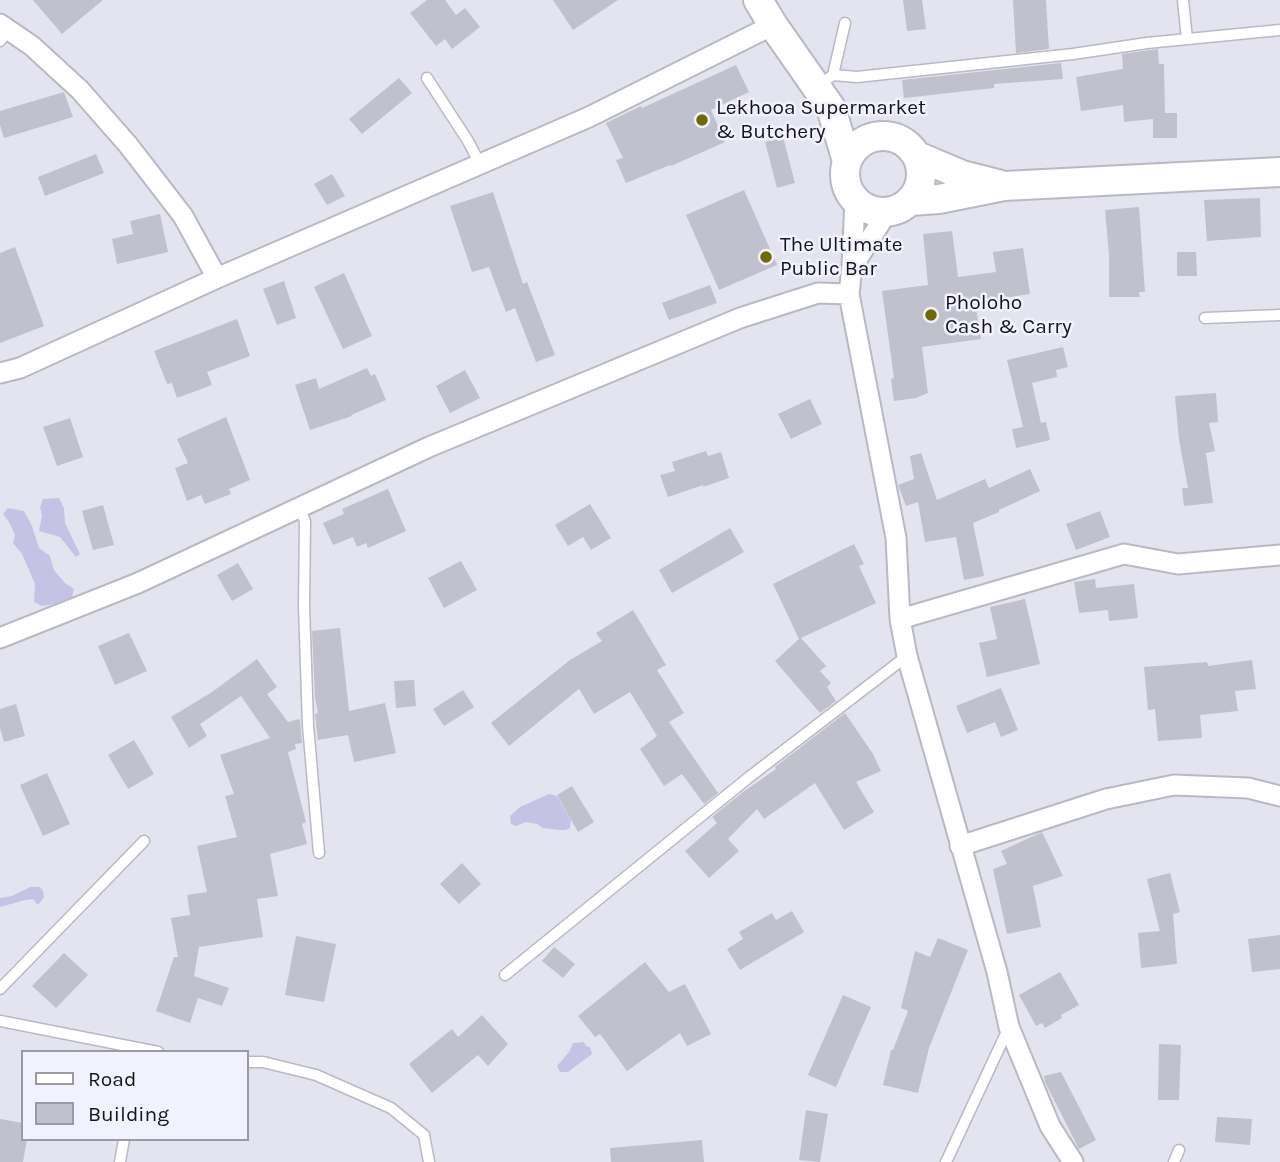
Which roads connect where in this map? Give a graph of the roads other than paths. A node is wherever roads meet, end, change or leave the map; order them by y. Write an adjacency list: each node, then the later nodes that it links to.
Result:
1 (758, 0): 4 (main road)
2 (1183, 0): 7 (lane)
3 (845, 23): 9 (lane)
4 (773, 25): 9 (main road); 13 (street)
5 (1280, 30): 7 (lane)
6 (3, 32): 19 (street)
7 (1187, 38): 9 (lane)
8 (426, 78): 13 (lane)
9 (828, 90): 10 (main road); 12 (main road)
10 (878, 136): 11 (main road); 12 (main road)
11 (917, 156): 15 (main road); 17 (main road)
12 (847, 161): 16 (main road)
13 (480, 164): 19 (street)
14 (1280, 172): 15 (main road)
15 (1004, 186): 17 (main road)
16 (855, 200): 17 (main road); 18 (street)
17 (899, 206): 18 (street)
18 (852, 267): 20 (street)
19 (217, 278): 23 (street)
20 (849, 294): 24 (street); 26 (street)
21 (1280, 315): 22 (lane)
22 (1205, 318)
23 (0, 373)
24 (299, 508): 27 (street); 32 (lane)
25 (1280, 555): 26 (street)
26 (900, 619): 28 (street)
27 (0, 638)
28 (907, 656): 31 (street); 33 (lane)
29 (1280, 796): 31 (street)
30 (145, 842): 34 (lane)
31 (960, 846): 36 (street)
32 (319, 853)
33 (505, 975)
34 (0, 989)
35 (0, 1021): 37 (lane)
36 (1009, 1027): 43 (lane); 44 (street)
37 (138, 1050)
38 (248, 1062): 42 (lane)
39 (124, 1141): 41 (lane)
40 (1179, 1150): 45 (lane)
41 (120, 1162)
42 (429, 1162)
43 (946, 1162)
44 (1073, 1162)
45 (1174, 1162)

